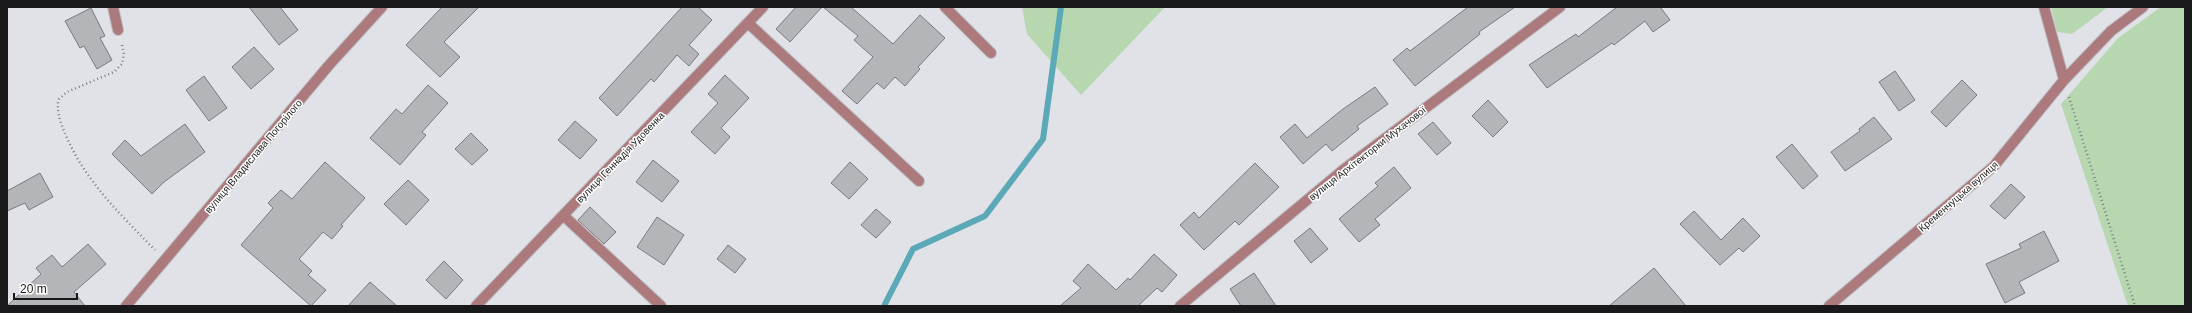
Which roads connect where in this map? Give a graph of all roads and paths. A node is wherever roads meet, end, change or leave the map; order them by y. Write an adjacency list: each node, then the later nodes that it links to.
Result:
1 (112, 7): 9 (street)
2 (382, 7): 14 (street, вулиця Владислава Погорілого)
3 (763, 7): 8 (street, вулиця Геннадія Удовенка)
4 (945, 7): 10 (street)
5 (1560, 7): 18 (street, вулиця Архітекторки Мухачової)
6 (2044, 7): 11 (street)
7 (2143, 7): 11 (street, Кременчуцька вулиця)
8 (748, 23): 12 (street); 13 (street, вулиця Геннадія Удовенка)
9 (118, 30): 14 (path)
10 (991, 53)
11 (2064, 80): 19 (street, Кременчуцька вулиця); 20 (path)
12 (920, 181)
13 (564, 216): 16 (street, вулиця Геннадія Удовенка); 17 (street)
14 (164, 261): 15 (street, вулиця Владислава Погорілого)
15 (126, 306)
16 (476, 306)
17 (661, 306)
18 (1180, 306)
19 (1829, 306)
20 (2135, 306)

